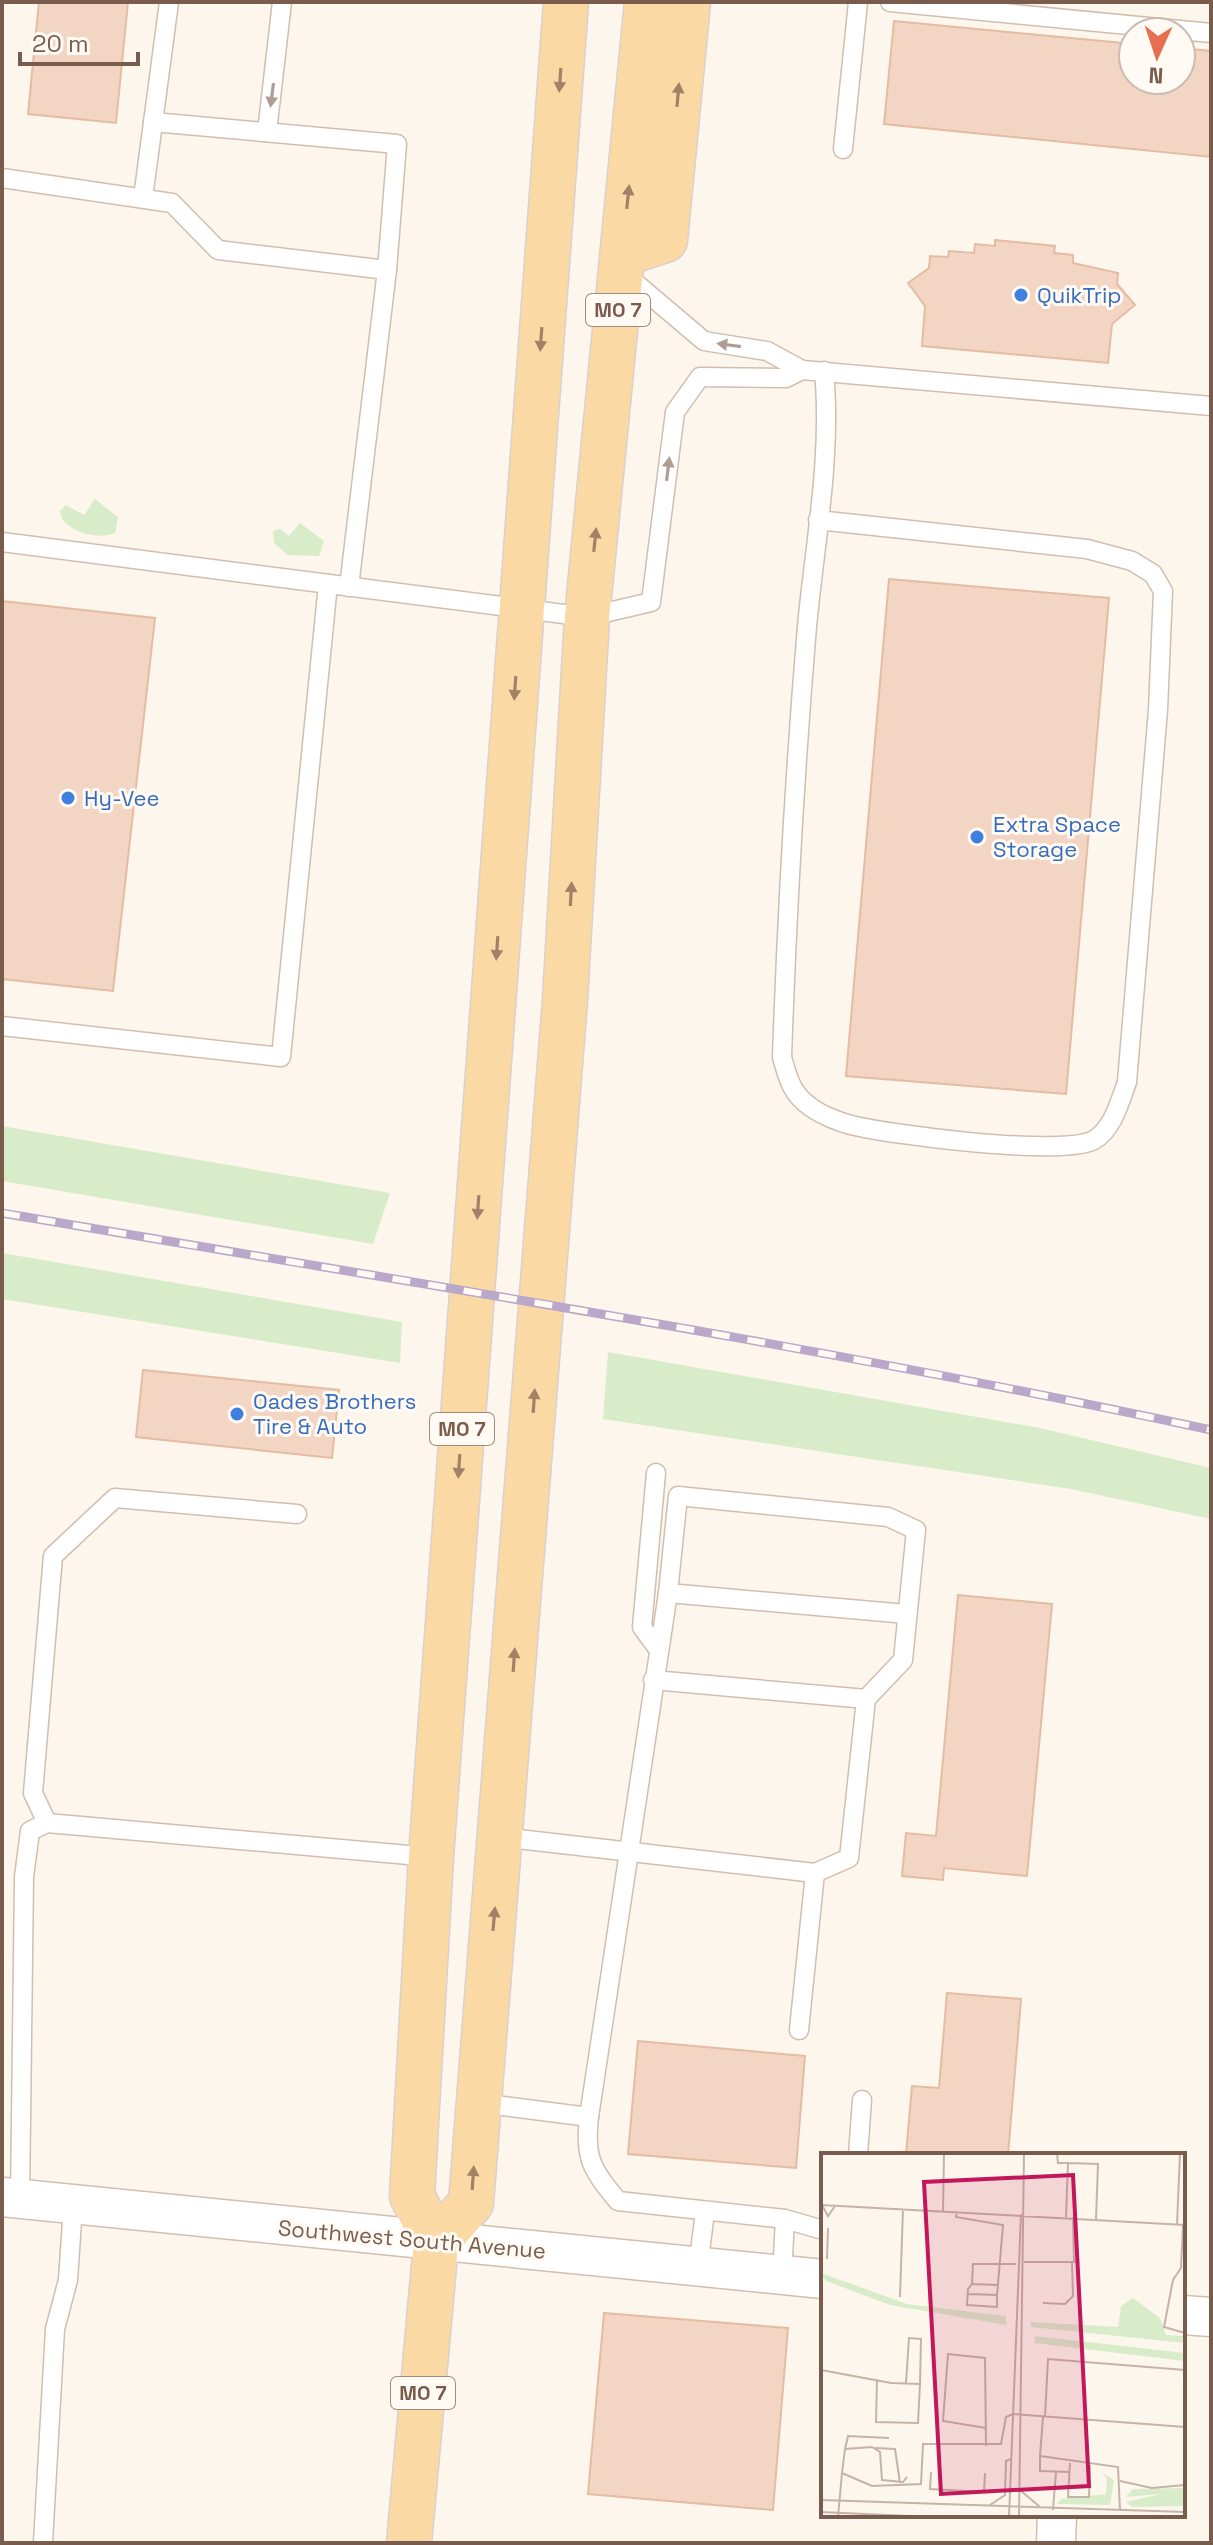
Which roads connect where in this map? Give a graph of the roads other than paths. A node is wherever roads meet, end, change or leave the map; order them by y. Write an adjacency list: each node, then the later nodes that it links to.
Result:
1 (169, 2): 9 (lane)
2 (282, 2): 10 (lane, one-way to 10)
3 (647, 2): 14 (main road, MO 7, one-way to 3)
4 (688, 2): 14 (main road, one-way to 4)
5 (858, 2): 11 (lane)
6 (890, 2): 8 (lane)
7 (564, 6): 23 (main road, MO 7, one-way to 23)
8 (1211, 33)
9 (153, 122): 10 (lane); 13 (lane)
10 (267, 132): 15 (lane)
11 (843, 149)
12 (2, 178): 13 (lane)
13 (143, 198): 15 (lane)
14 (622, 262): 16 (lane, one-way to 14); 24 (main road, MO 7, one-way to 14)
15 (387, 270): 22 (lane)
16 (802, 370): 17 (lane); 24 (lane, one-way to 16)
17 (824, 371): 18 (lane); 19 (lane)
18 (1211, 406)
19 (818, 520): 19 (lane)
20 (2, 542): 21 (lane)
21 (328, 584): 22 (lane); 25 (lane)
22 (349, 587): 23 (lane)
23 (521, 610): 24 (lane); 36 (main road, MO 7, one-way to 36)
24 (587, 617): 34 (main road, MO 7, one-way to 24)
25 (2, 1026)
26 (656, 1473): 30 (lane)
27 (297, 1514): 33 (lane)
28 (668, 1593): 29 (lane); 29 (lane); 30 (lane)
29 (907, 1614): 32 (lane)
30 (658, 1649): 31 (lane)
31 (653, 1680): 32 (lane); 35 (lane)
32 (866, 1699): 37 (lane)
33 (47, 1823): 36 (lane); 43 (lane)
34 (500, 1837): 35 (lane); 40 (main road, MO 7, one-way to 34)
35 (627, 1852): 37 (lane); 41 (lane)
36 (431, 1857): 48 (main road, MO 7)
37 (815, 1873): 38 (lane)
38 (799, 2030)
39 (862, 2100): 42 (lane)
40 (479, 2103): 41 (lane); 48 (main road, MO 7, one-way to 40)
41 (589, 2117): 45 (lane)
42 (858, 2153)
43 (11, 2198): 44 (street, Southwest South Avenue)
44 (73, 2206): 48 (street, Southwest South Avenue); 55 (lane)
45 (705, 2212): 46 (lane); 49 (lane)
46 (785, 2219): 47 (lane); 50 (lane)
47 (821, 2229)
48 (436, 2243): 49 (street, Southwest South Avenue); 56 (main road, MO 7)
49 (698, 2267): 50 (street, Southwest South Avenue)
50 (782, 2275): 51 (street, Southwest South Avenue)
51 (821, 2279)
52 (1185, 2315): 53 (street)
53 (1211, 2317)
54 (1057, 2517): 57 (street)
55 (43, 2543)
56 (409, 2543)
57 (1056, 2543)

